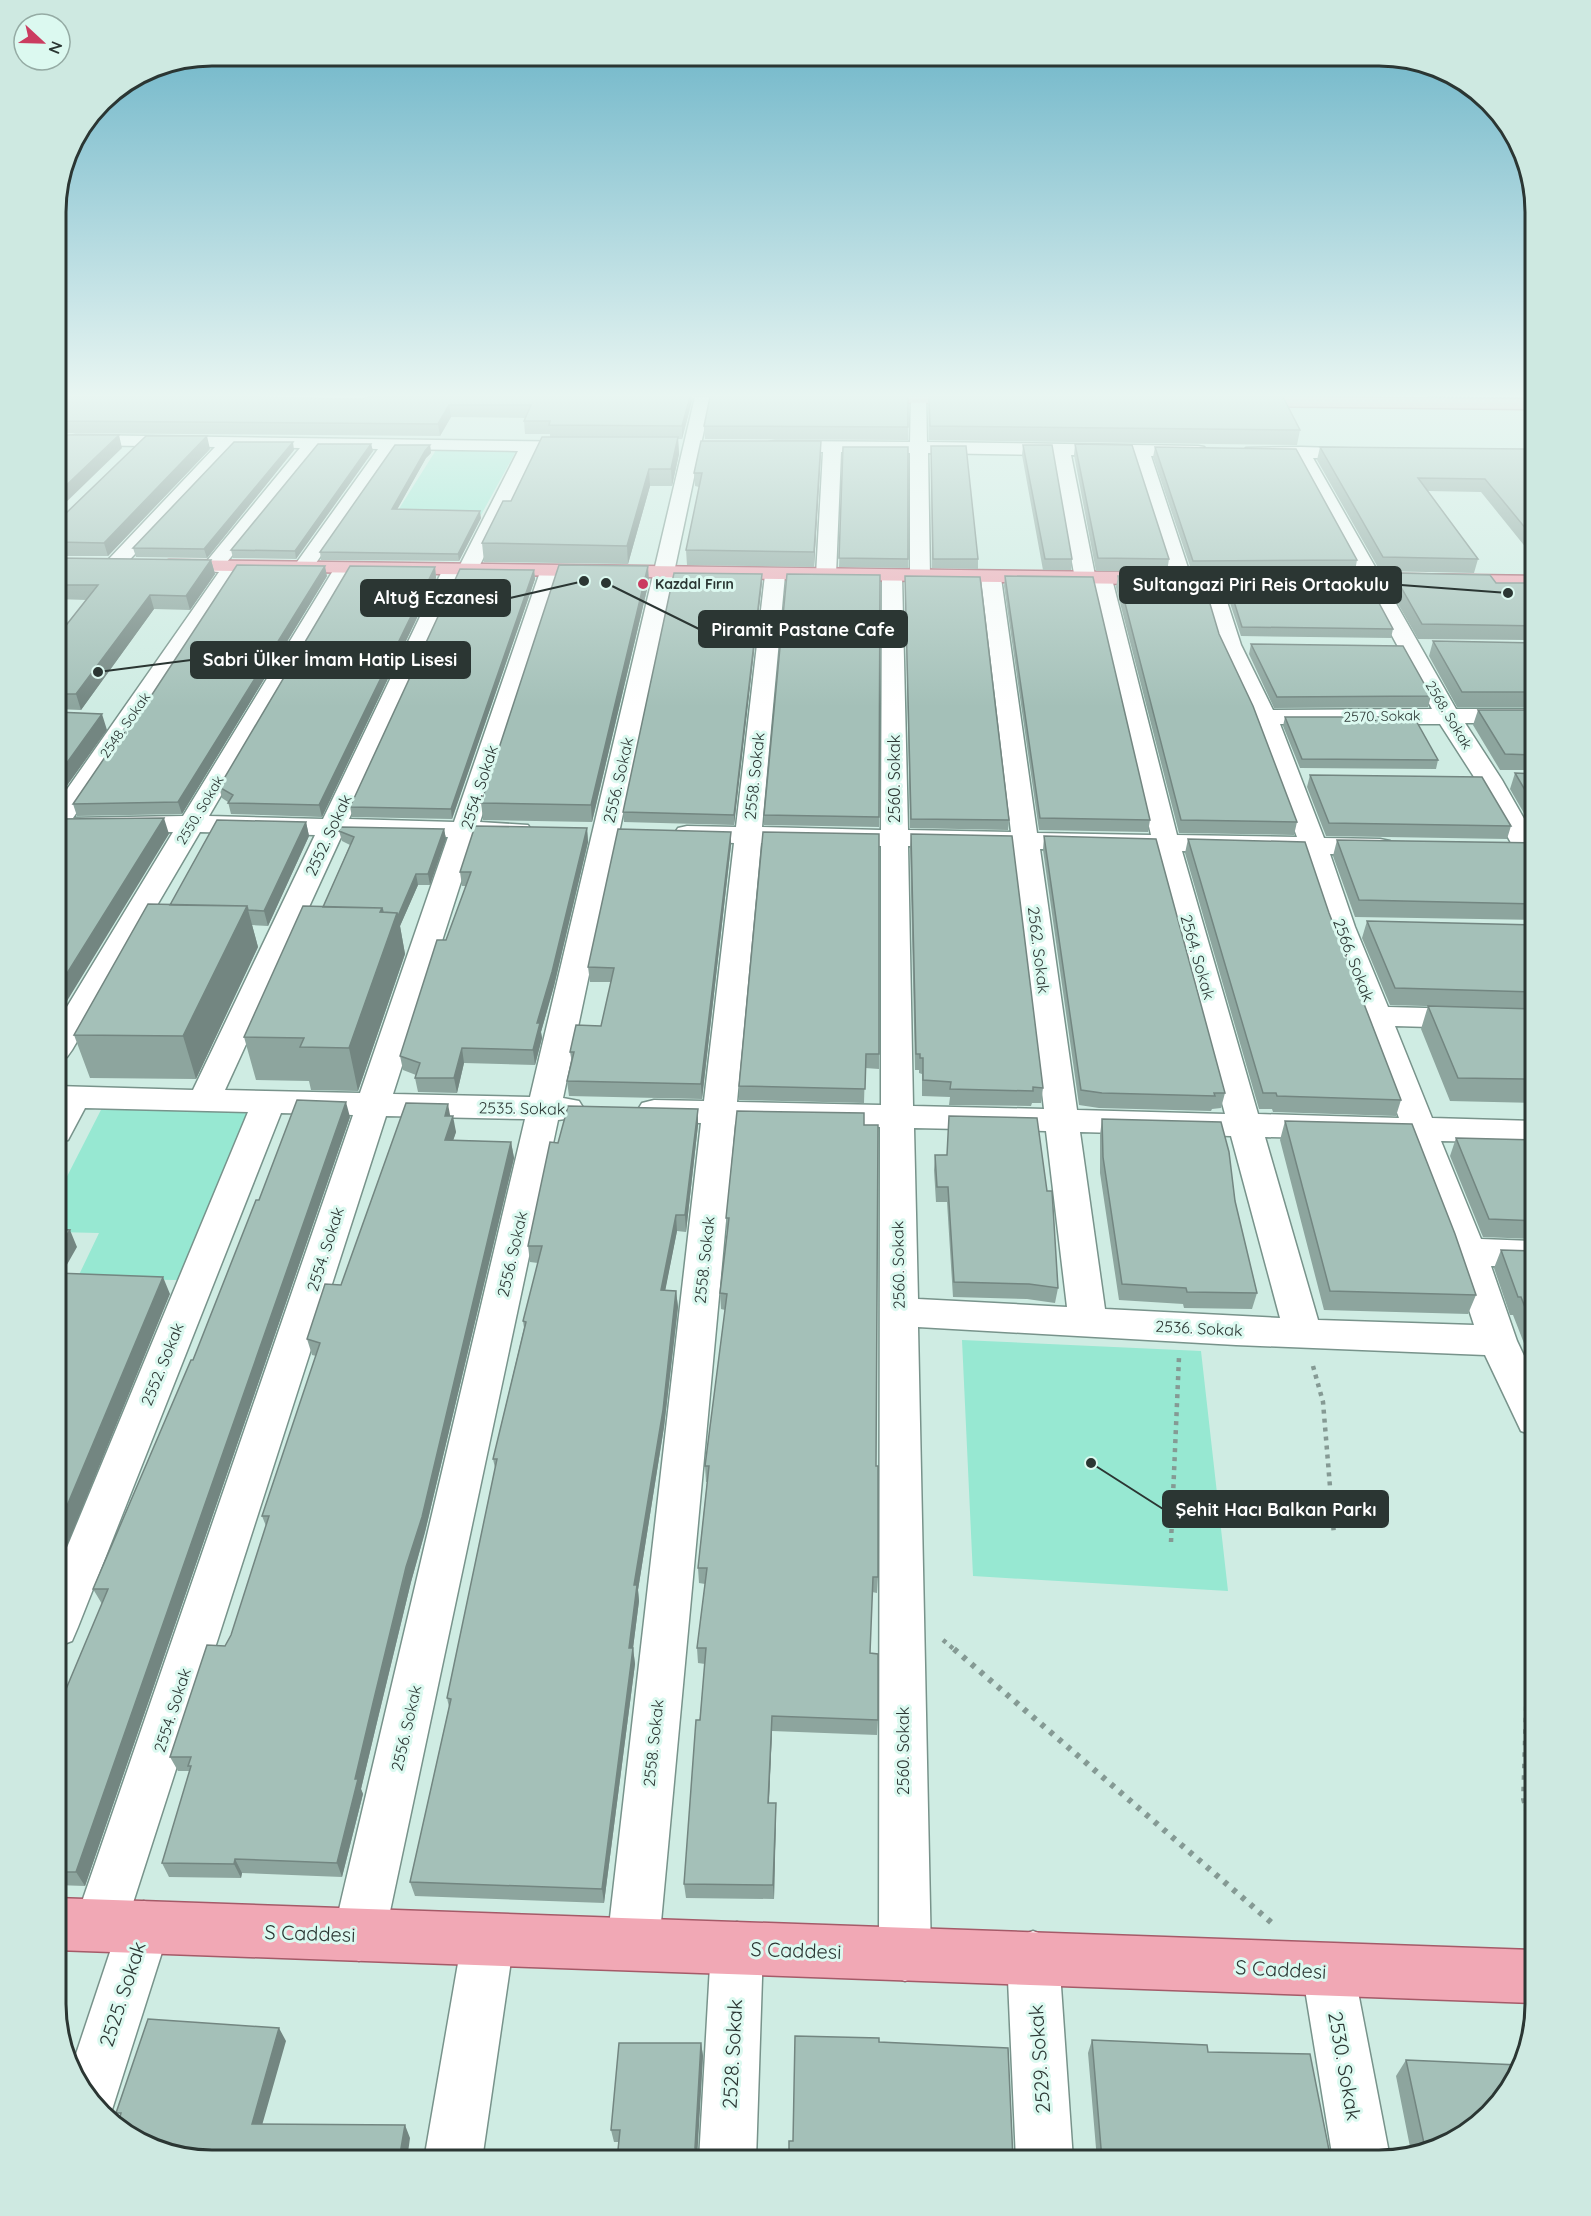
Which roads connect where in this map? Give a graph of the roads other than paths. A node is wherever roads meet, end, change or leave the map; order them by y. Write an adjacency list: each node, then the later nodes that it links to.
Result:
1 (175, 500): 12 (street)
2 (271, 500): 13 (street, 2548. Sokak)
3 (350, 500): 14 (street)
4 (499, 500): 16 (street, 2552. Sokak)
5 (684, 500): 18 (street, 2556. Sokak)
6 (830, 500): 20 (street)
7 (913, 500): 21 (street, 2560. Sokak)
8 (1074, 500): 23 (street, 2564. Sokak)
9 (1162, 500): 25 (street, 2566. Sokak)
10 (1328, 500): 24 (street, 2568. Sokak)
11 (91, 565): 12 (main road)
12 (114, 566): 13 (main road)
13 (222, 567): 14 (main road); 31 (street, 2548. Sokak)
14 (302, 568): 15 (main road)
15 (344, 569): 16 (main road); 34 (street, 2550. Sokak)
16 (459, 571): 17 (main road); 35 (street, 2552. Sokak)
17 (550, 572): 18 (main road); 36 (street, 2554. Sokak)
18 (664, 573): 19 (main road); 57 (street, 2556. Sokak)
19 (775, 575): 20 (main road); 39 (street, 2558. Sokak)
20 (826, 576): 21 (main road)
21 (906, 577): 22 (main road); 40 (street, 2560. Sokak)
22 (991, 578): 23 (main road); 41 (street, 2562. Sokak)
23 (1093, 579): 25 (main road); 42 (street, 2564. Sokak)
24 (1373, 579): 25 (main road); 26 (main road); 27 (street, 2568. Sokak)
25 (1196, 580): 29 (street, 2566. Sokak)
26 (1525, 582)
27 (1447, 715): 28 (street, 2570. Sokak); 29 (street, 2570. Sokak); 45 (street, 2568. Sokak)
28 (1525, 716)
29 (1265, 717): 43 (street, 2566. Sokak)
30 (98, 719): 31 (street)
31 (129, 720): 32 (street, 2548. Sokak)
32 (66, 810)
33 (66, 824): 34 (street)
34 (191, 824): 35 (street); 46 (street, 2550. Sokak)
35 (332, 827): 36 (street); 48 (street, 2552. Sokak)
36 (465, 830): 37 (street); 56 (street, 2554. Sokak)
37 (547, 831)
38 (665, 834): 39 (street)
39 (747, 835): 40 (street); 58 (street, 2558. Sokak)
40 (894, 838): 41 (street); 59 (street, 2560. Sokak)
41 (1025, 841): 42 (street); 60 (street, 2562. Sokak)
42 (1166, 843): 43 (street); 61 (street, 2564. Sokak)
43 (1314, 846): 44 (street); 50 (street, 2566. Sokak)
44 (1410, 848)
45 (1523, 850)
46 (125, 934): 47 (street); 52 (street, 2550. Sokak)
47 (161, 934)
48 (269, 936): 49 (street); 54 (street, 2552. Sokak)
49 (315, 937)
50 (1375, 1016): 51 (street); 62 (street, 2566. Sokak)
51 (1525, 1020)
52 (66, 1033)
53 (66, 1097): 54 (street, 2535. Sokak)
54 (204, 1100): 55 (street, 2535. Sokak)
55 (269, 1102): 56 (street, 2535. Sokak); 71 (street, 2552. Sokak)
56 (373, 1104): 57 (street, 2535. Sokak); 72 (street, 2554. Sokak)
57 (544, 1108): 58 (street, 2535. Sokak); 73 (street, 2556. Sokak)
58 (719, 1112): 59 (street, 2535. Sokak); 75 (street, 2558. Sokak)
59 (897, 1116): 60 (street, 2535. Sokak); 66 (street, 2560. Sokak)
60 (1061, 1120): 61 (street, 2535. Sokak); 67 (street, 2562. Sokak)
61 (1247, 1126): 62 (street, 2535. Sokak); 68 (street, 2564. Sokak)
62 (1420, 1130): 63 (street, 2535. Sokak); 64 (street, 2566. Sokak)
63 (1525, 1132)
64 (1468, 1252): 65 (street); 69 (street, 2566. Sokak)
65 (1525, 1254)
66 (899, 1312): 67 (street, 2536. Sokak); 77 (street, 2560. Sokak)
67 (1088, 1323): 68 (street, 2536. Sokak)
68 (1303, 1333): 69 (street, 2536. Sokak)
69 (1498, 1341): 70 (street, 2566. Sokak)
70 (1525, 1397)
71 (66, 1602)
72 (100, 1925): 73 (main road, S Caddesi); 81 (street, 2525. Sokak)
73 (359, 1935): 74 (main road, S Caddesi)
74 (488, 1940): 75 (main road, S Caddesi); 82 (street)
75 (633, 1944): 76 (main road, S Caddesi)
76 (737, 1948): 77 (main road, S Caddesi); 83 (street, 2528. Sokak)
77 (905, 1954): 78 (main road, S Caddesi)
78 (1033, 1957): 79 (main road, S Caddesi); 84 (street, 2529. Sokak)
79 (1328, 1971): 80 (main road, S Caddesi); 85 (street, 2530. Sokak)
80 (1525, 1977)
81 (91, 2084)
82 (455, 2150)
83 (727, 2150)
84 (1044, 2150)
85 (1360, 2150)

